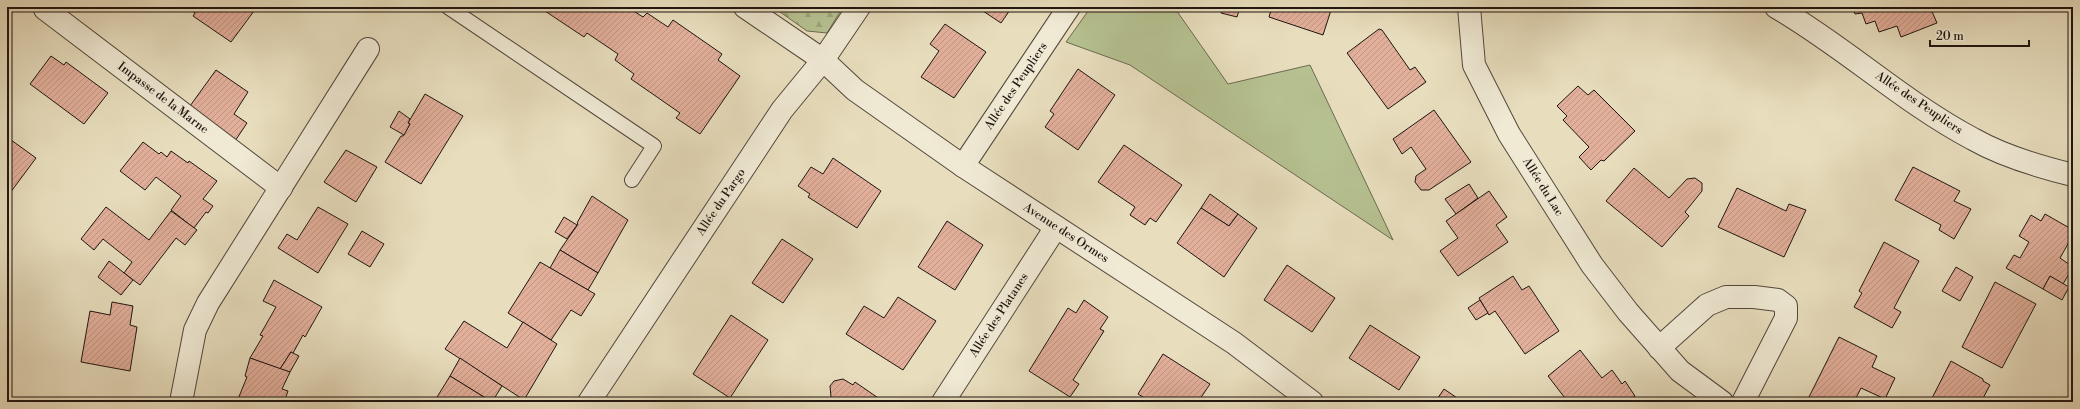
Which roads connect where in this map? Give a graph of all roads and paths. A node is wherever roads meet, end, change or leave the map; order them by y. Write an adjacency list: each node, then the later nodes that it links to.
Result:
1 (449, 7): 12 (lane)
2 (745, 7): 9 (street, Avenue des Ormes)
3 (860, 7): 9 (street, Allée du Pargo)
4 (1069, 7): 10 (street, Allée des Peupliers)
5 (1469, 7): 15 (street, Allée du Lac)
6 (1776, 7): 11 (street, Allée des Peupliers)
7 (45, 9): 13 (street, Impasse de la Marne)
8 (368, 49): 13 (street)
9 (823, 60): 10 (street, Avenue des Ormes); 17 (street, Allée du Pargo)
10 (963, 166): 14 (street, Avenue des Ormes)
11 (2073, 176)
12 (632, 180)
13 (281, 188): 16 (street)
14 (1056, 227): 18 (street, Allée des Platanes); 19 (street, Avenue des Ormes)
15 (1659, 348): 20 (street, Allée du Lac); 21 (street)
16 (181, 402)
17 (589, 402)
18 (943, 402)
19 (1312, 402)
20 (1722, 402)
21 (1742, 402)

